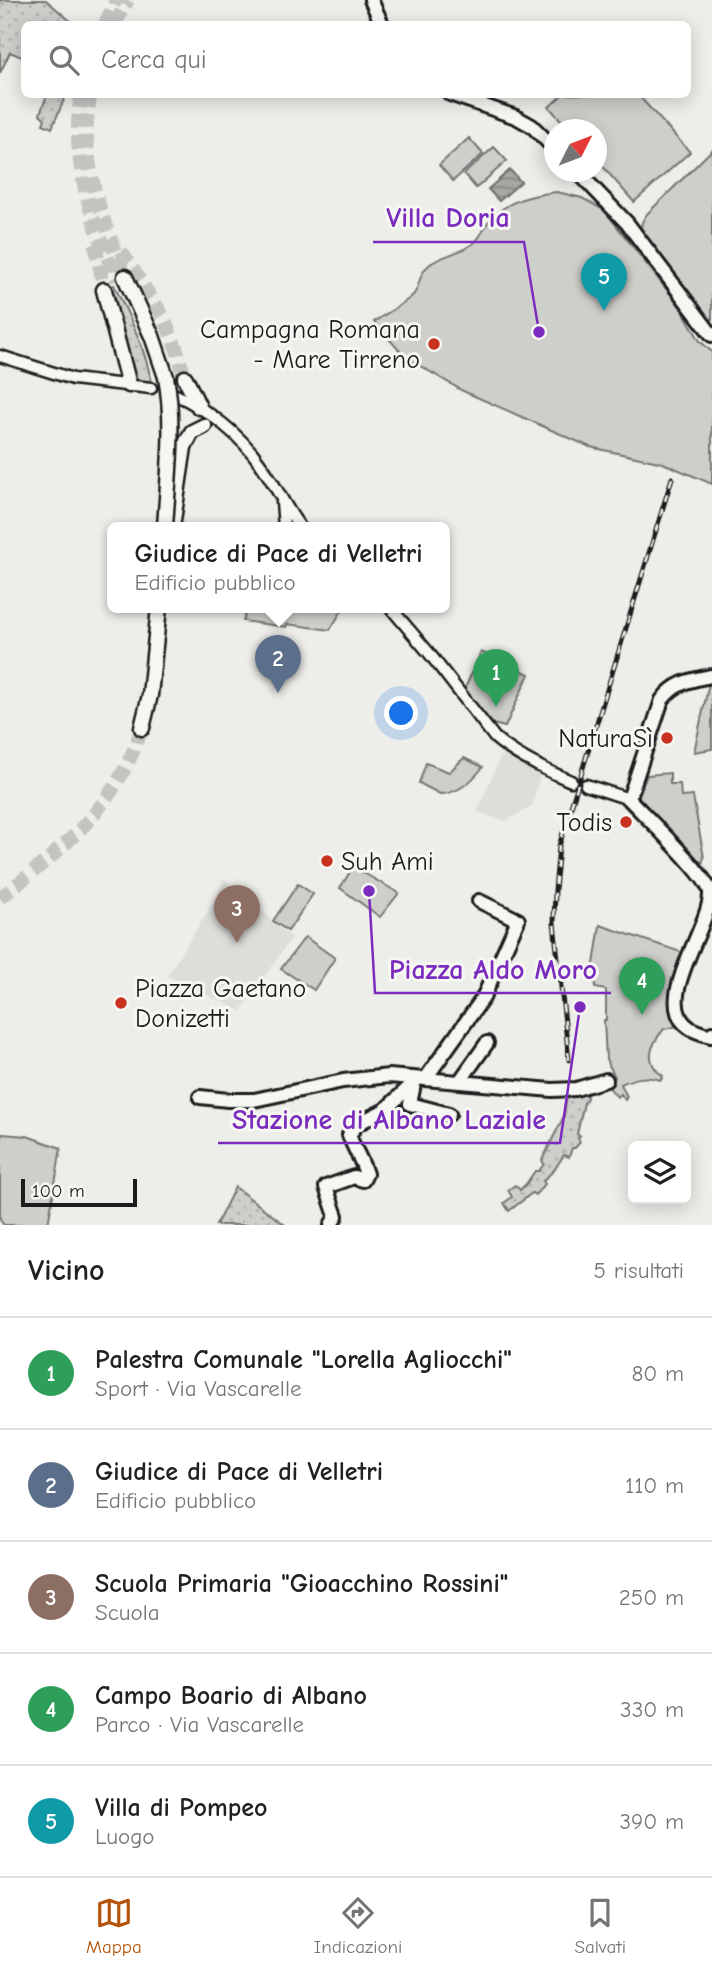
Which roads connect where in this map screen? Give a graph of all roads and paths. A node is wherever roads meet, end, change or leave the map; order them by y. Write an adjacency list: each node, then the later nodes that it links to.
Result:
1 (371, 0): 2 (main road)
2 (381, 21)
3 (461, 98): 4 (main road)
4 (544, 137)
5 (588, 182): 8 (main road)
6 (121, 279): 11 (highway)
7 (104, 290): 12 (highway)
8 (712, 335)
9 (0, 356): 12 (street)
10 (185, 378): 14 (highway)
11 (158, 381): 12 (street); 17 (highway); 18 (highway, bridge)
12 (129, 385)
13 (174, 394): 14 (street)
14 (199, 407): 16 (street)
15 (204, 426): 19 (highway)
16 (282, 502): 20 (street); 21 (street)
17 (156, 522)
18 (165, 522)
19 (173, 522)
20 (284, 522)
21 (296, 522)
22 (151, 613): 25 (highway)
23 (157, 613): 25 (highway)
24 (395, 613): 28 (street)
25 (153, 630): 27 (highway)
26 (712, 676): 30 (main road)
27 (138, 727)
28 (571, 781)
29 (586, 785): 30 (street)
30 (629, 800): 32 (main road)
31 (479, 901): 35 (main road)
32 (711, 1034)
33 (487, 1043): 36 (main road)
34 (606, 1080): 36 (main road)
35 (416, 1081): 36 (main road); 37 (main road); 38 (main road); 39 (main road)
36 (460, 1081)
37 (200, 1097)
38 (450, 1114)
39 (331, 1225)

